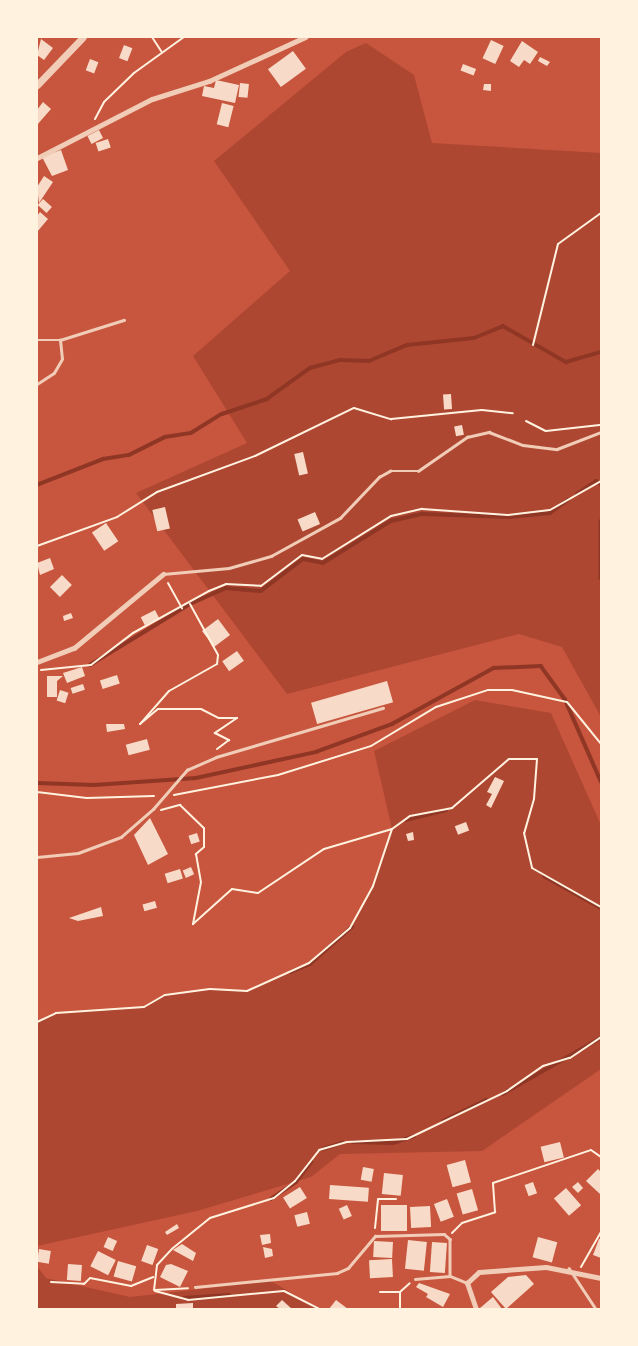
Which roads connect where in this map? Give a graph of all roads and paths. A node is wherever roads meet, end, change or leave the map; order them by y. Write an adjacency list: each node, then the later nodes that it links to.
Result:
1 (83, 37): 6 (street)
2 (152, 37): 5 (path)
3 (184, 37): 5 (path)
4 (305, 37): 7 (street)
5 (162, 52): 7 (path)
6 (37, 85)
7 (88, 132): 8 (street)
8 (37, 158)
9 (601, 213): 13 (path)
10 (124, 320): 12 (lane)
11 (37, 340): 12 (lane)
12 (60, 340): 14 (lane)
13 (533, 345)
14 (37, 384)
15 (513, 413): 21 (path)
16 (526, 421): 17 (path)
17 (601, 425)
18 (601, 432): 23 (lane)
19 (601, 481): 24 (path)
20 (601, 527): 22 (path)
21 (37, 546)
22 (601, 561)
23 (163, 574): 25 (path); 26 (street)
24 (190, 604): 25 (path); 30 (path)
25 (183, 609): 27 (path)
26 (37, 662)
27 (37, 670)
28 (383, 708): 30 (lane)
29 (601, 744): 33 (path)
30 (216, 757): 34 (lane)
31 (37, 792): 32 (path)
32 (160, 796)
33 (169, 796)
34 (147, 815): 35 (path); 36 (lane)
35 (392, 828): 37 (path); 38 (path)
36 (37, 857)
37 (601, 907)
38 (37, 1021)
39 (601, 1037): 47 (path)
40 (601, 1157): 43 (path)
41 (396, 1199): 44 (path)
42 (601, 1232): 46 (path)
43 (448, 1236): 44 (lane); 48 (lane)
44 (375, 1237): 53 (lane)
45 (569, 1268): 46 (street); 52 (street); 60 (lane)
46 (579, 1271): 49 (street)
47 (155, 1276): 51 (path); 54 (path)
48 (450, 1276): 50 (lane); 52 (lane)
49 (601, 1278)
50 (415, 1279): 56 (path)
51 (51, 1282)
52 (467, 1283): 59 (street)
53 (195, 1287): 54 (path)
54 (154, 1290): 57 (path)
55 (380, 1292): 56 (path)
56 (400, 1292): 58 (path)
57 (318, 1309)
58 (400, 1309)
59 (476, 1309)
60 (596, 1309)

